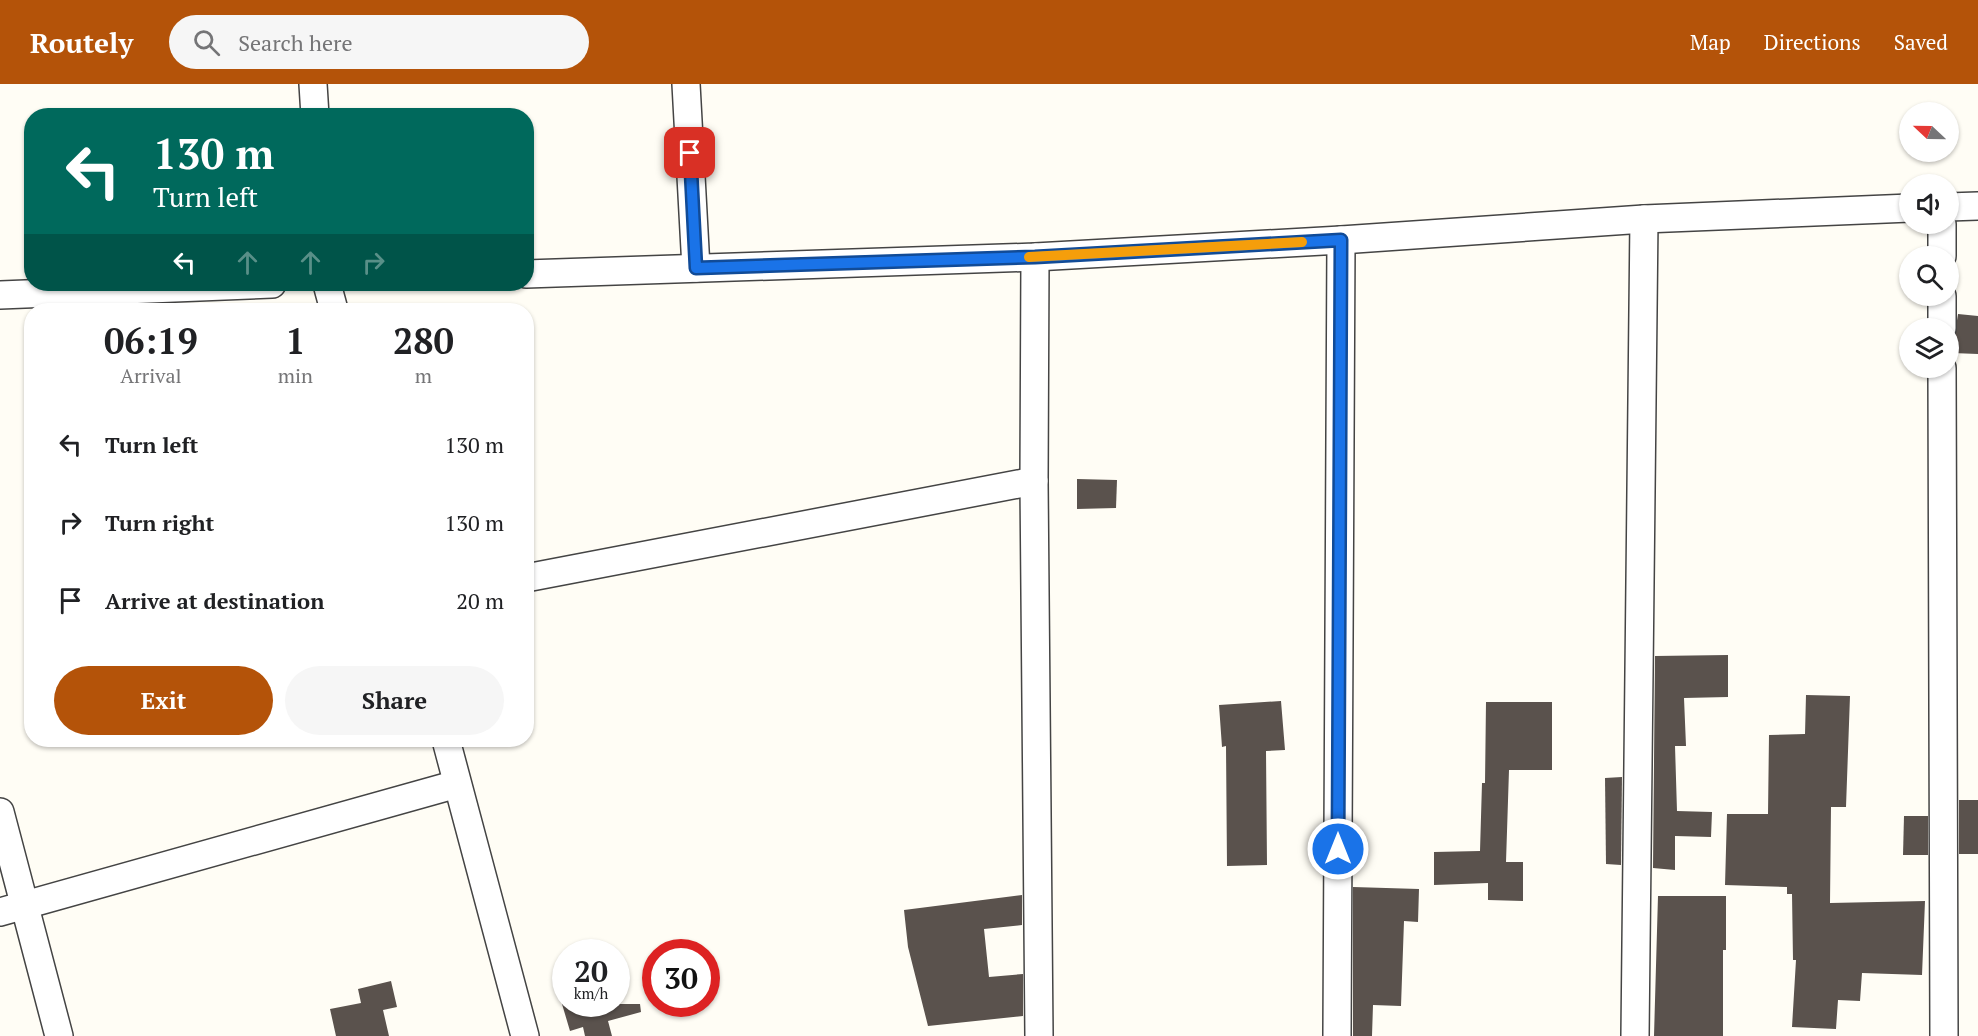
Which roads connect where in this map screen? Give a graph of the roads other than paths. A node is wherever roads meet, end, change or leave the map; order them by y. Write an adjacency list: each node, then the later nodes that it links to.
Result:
1 (313, 84): 3 (street)
2 (686, 84): 10 (street)
3 (314, 108)
4 (1978, 206): 5 (street)
5 (1959, 207)
6 (1899, 208): 7 (street)
7 (1644, 219): 8 (street); 25 (street)
8 (1341, 240): 9 (street); 24 (street)
9 (1035, 257): 10 (street); 15 (street)
10 (696, 268): 11 (street)
11 (534, 274)
12 (99, 291): 13 (street)
13 (0, 295)
14 (1942, 378): 26 (street)
15 (1034, 481): 16 (street); 23 (street)
16 (534, 576)
17 (448, 747): 18 (street)
18 (457, 784): 20 (street); 22 (street)
19 (0, 812): 20 (street)
20 (12, 908): 21 (street)
21 (58, 1036)
22 (525, 1036)
23 (1040, 1036)
24 (1336, 1036)
25 (1635, 1036)
26 (1944, 1036)

